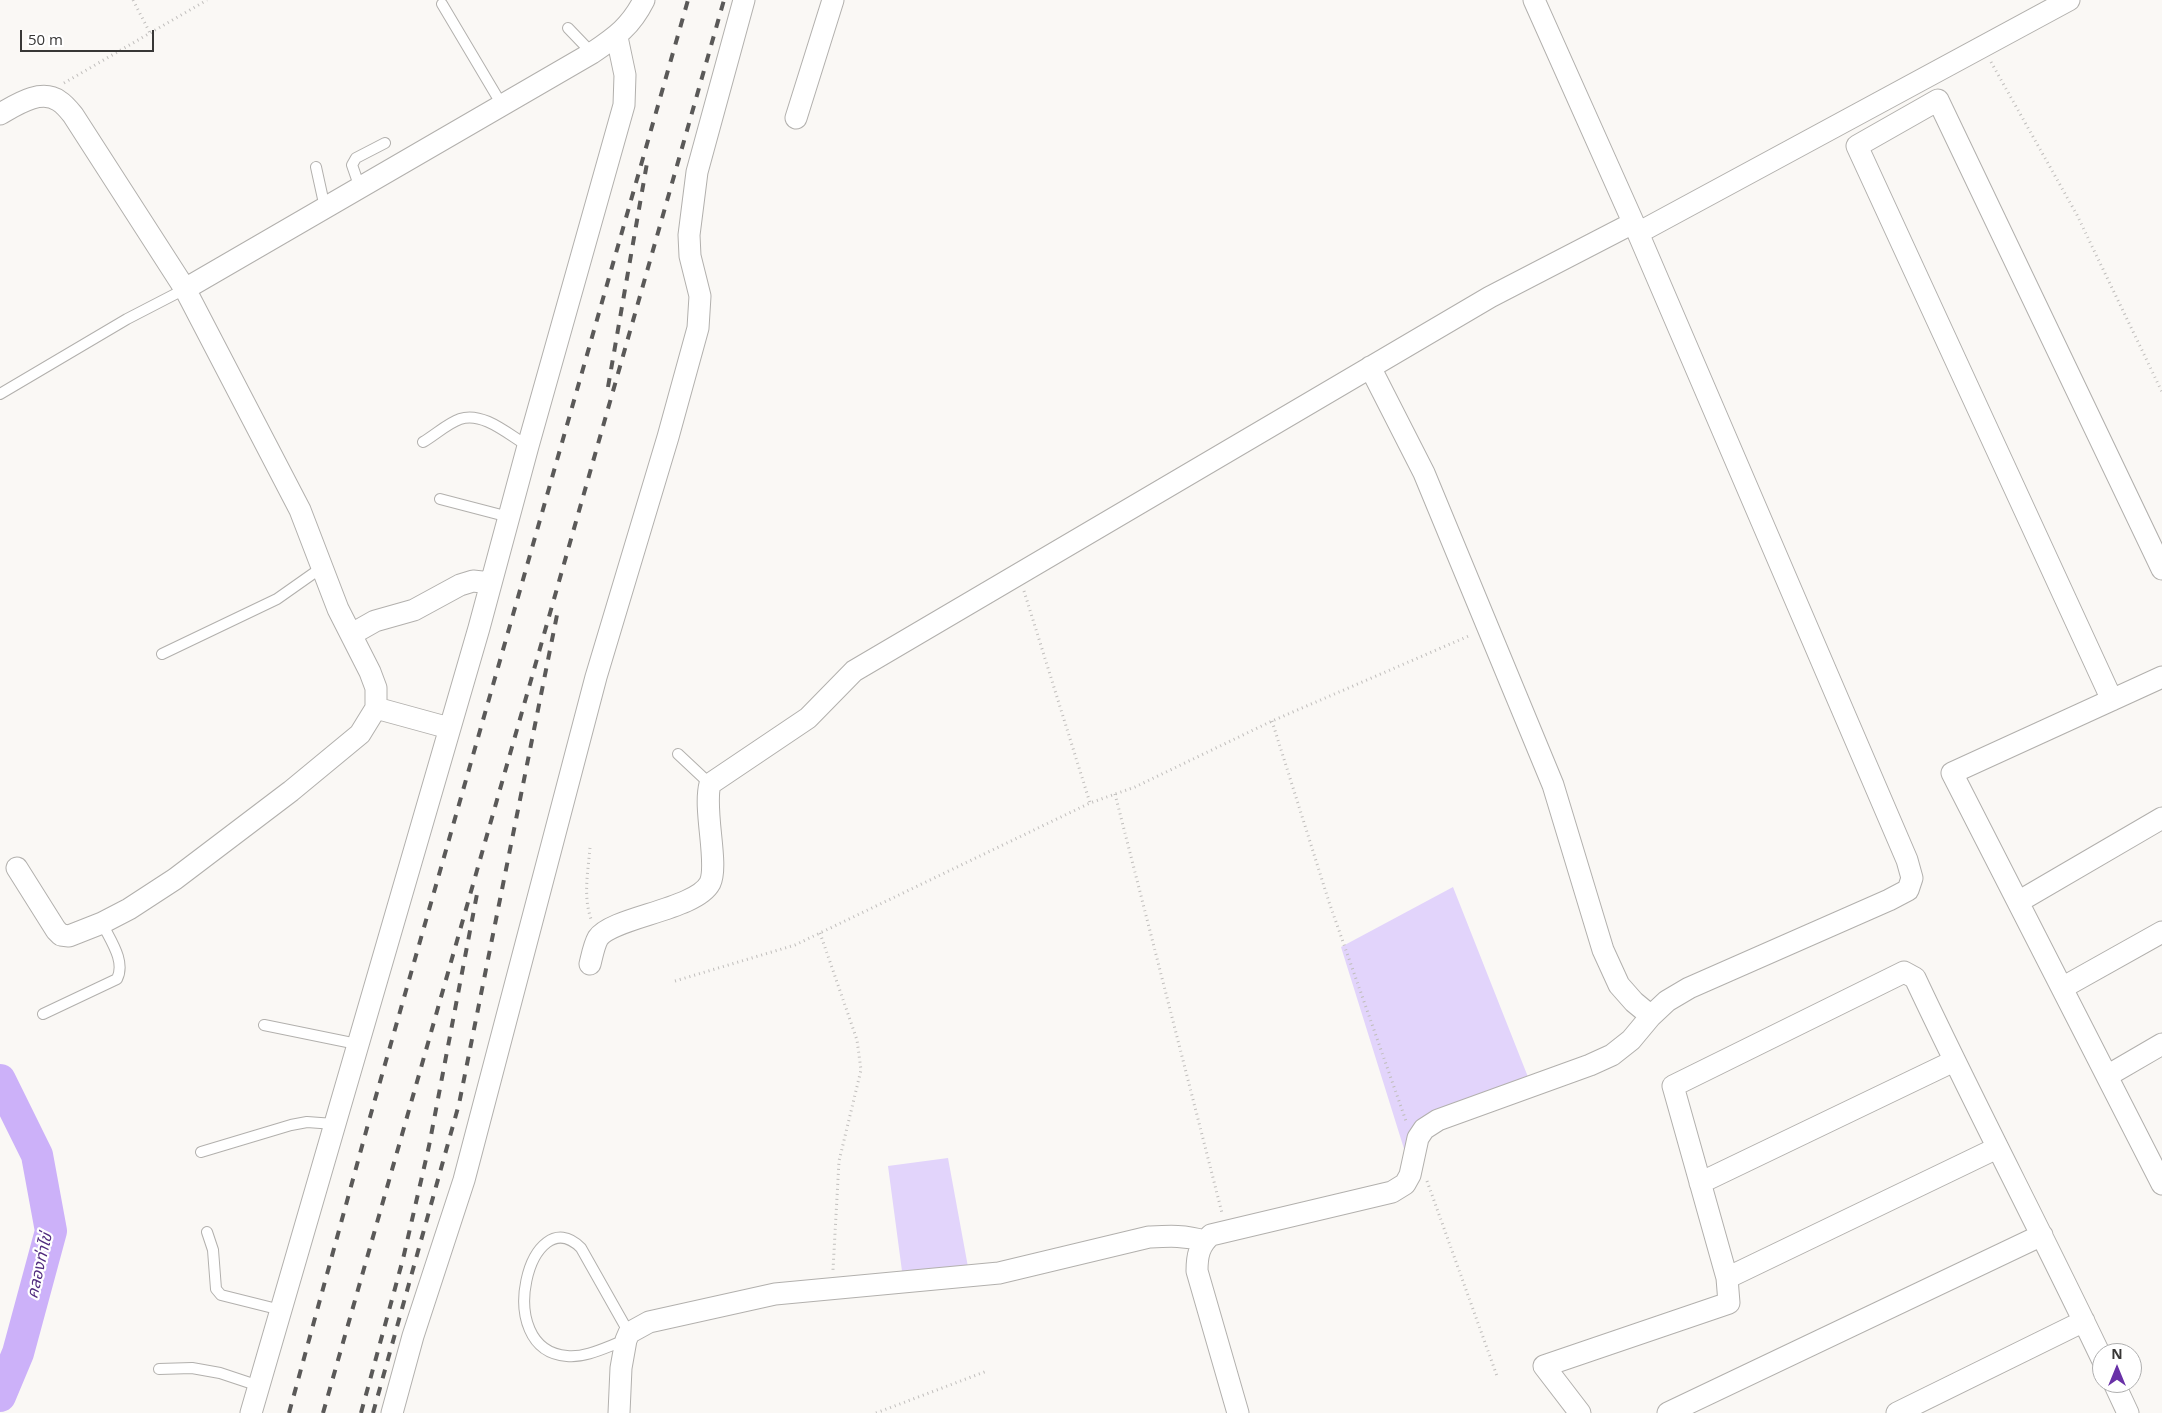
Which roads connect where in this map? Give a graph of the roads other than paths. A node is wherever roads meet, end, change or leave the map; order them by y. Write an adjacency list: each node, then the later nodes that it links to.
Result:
1 (644, 0): 8 (street)
2 (744, 0): 68 (street)
3 (833, 0): 12 (street)
4 (1534, 0): 17 (street)
5 (2070, 0): 17 (street)
6 (442, 4): 10 (lane)
7 (568, 28): 9 (lane)
8 (617, 37): 9 (street); 22 (street)
9 (592, 53): 10 (street)
10 (502, 105): 15 (street)
11 (0, 114): 18 (street)
12 (796, 118)
13 (385, 143): 15 (lane)
14 (316, 167): 16 (lane)
15 (360, 188): 16 (street)
16 (325, 208): 18 (street)
17 (1635, 228): 19 (street); 44 (street)
18 (185, 289): 20 (lane); 25 (street)
19 (1370, 367): 35 (street); 44 (street)
20 (0, 394)
21 (423, 442): 22 (lane)
22 (528, 446): 24 (street)
23 (440, 499): 24 (lane)
24 (509, 517): 27 (street)
25 (321, 568): 28 (street); 29 (lane)
26 (2162, 570): 31 (street)
27 (491, 583): 28 (street); 33 (street)
28 (352, 634): 32 (street)
29 (162, 654)
30 (2162, 676): 31 (street)
31 (2112, 700): 38 (street)
32 (376, 708): 33 (street); 39 (street)
33 (449, 728): 46 (street)
34 (678, 754): 35 (lane)
35 (710, 784): 41 (street)
36 (2162, 818): 38 (street)
37 (17, 868): 39 (street)
38 (2018, 902): 42 (street)
39 (102, 923): 43 (lane)
40 (2162, 932): 42 (street)
41 (590, 964)
42 (2062, 988): 49 (street)
43 (43, 1014)
44 (1651, 1016): 57 (street)
45 (264, 1025): 46 (lane)
46 (357, 1044): 50 (street)
47 (2162, 1044): 49 (street)
48 (1954, 1061): 51 (street); 54 (street); 54 (street)
49 (2107, 1076): 53 (street)
50 (334, 1124): 52 (lane); 59 (street)
51 (1996, 1148): 56 (street); 58 (street)
52 (201, 1152)
53 (2159, 1170)
54 (1700, 1183): 58 (street)
55 (207, 1232): 59 (lane)
56 (2042, 1235): 60 (street); 72 (street)
57 (1204, 1241): 61 (street); 70 (street)
58 (1727, 1278): 71 (street)
59 (281, 1310): 64 (street)
60 (2084, 1321): 62 (street); 73 (street)
61 (627, 1336): 61 (lane); 69 (street)
62 (2094, 1343)
63 (159, 1369): 64 (lane)
64 (258, 1386): 67 (street)
65 (2118, 1393): 66 (street)
66 (2125, 1412)
67 (251, 1413)
68 (392, 1413)
69 (619, 1413)
70 (1238, 1413)
71 (1580, 1413)
72 (1668, 1413)
73 (1897, 1413)

